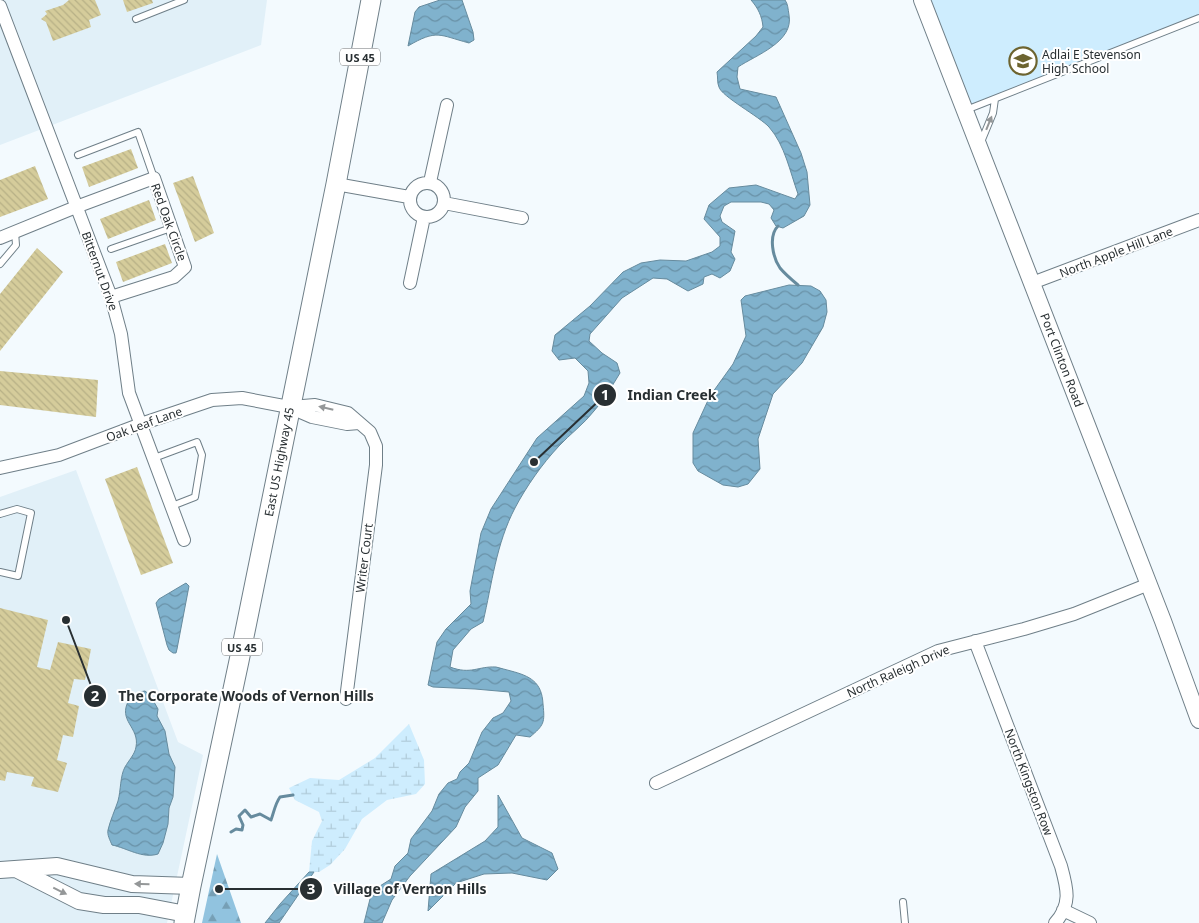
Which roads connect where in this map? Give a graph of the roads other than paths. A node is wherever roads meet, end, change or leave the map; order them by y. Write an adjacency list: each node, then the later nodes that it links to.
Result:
1 (184, 0): 6 (lane)
2 (371, 0): 14 (main road, East US Highway 45 / US 45)
3 (922, 0): 9 (street, Port Clinton Road)
4 (0, 6): 17 (street, Bitternut Drive)
5 (1199, 18): 7 (lane)
6 (136, 19)
7 (995, 99): 9 (lane); 10 (lane, one-way to 7)
8 (447, 105): 13 (street)
9 (965, 111): 10 (street, Port Clinton Road)
10 (979, 146): 27 (street, Port Clinton Road)
11 (78, 155): 12 (lane)
12 (154, 178): 17 (street, Red Oak Circle); 21 (street, Red Oak Circle)
13 (430, 182): 15 (street); 16 (street)
14 (336, 184): 15 (street); 29 (main road, East US Highway 45 / US 45)
15 (409, 196): 18 (street)
16 (444, 203): 18 (street); 19 (street)
17 (76, 207): 22 (street, Red Oak Circle); 28 (street, Bitternut Drive)
18 (424, 217): 26 (street)
19 (522, 218)
20 (1199, 220): 27 (street, North Apple Hill Lane)
21 (171, 228): 24 (lane); 28 (street, Red Oak Circle)
22 (15, 232): 23 (street, Red Oak Circle); 25 (lane)
23 (0, 238)
24 (111, 249)
25 (0, 264)
26 (410, 283)
27 (1032, 283): 37 (street, Port Clinton Road)
28 (111, 297): 30 (street, Bitternut Drive)
29 (290, 408): 30 (street, Oak Leaf Lane); 39 (street, Writer Court); 43 (main road, East US Highway 45 / US 45)
30 (141, 424): 31 (street, Bitternut Drive); 32 (street, Oak Leaf Lane)
31 (154, 458): 33 (street, Bitternut Drive); 33 (lane)
32 (0, 468)
33 (172, 506): 35 (street, Bitternut Drive)
34 (0, 514): 36 (lane)
35 (184, 540)
36 (0, 572)
37 (1149, 584): 38 (street, North Raleigh Drive); 40 (street, Port Clinton Road)
38 (975, 641): 41 (street, North Raleigh Drive); 45 (street, North Kingston Row)
39 (346, 699)
40 (1199, 720)
41 (656, 783)
42 (8, 870): 43 (street, one-way to 42); 46 (street, one-way to 46)
43 (191, 886): 46 (main road, East US Highway 45 / US 45)
44 (903, 902): 47 (lane)
45 (1063, 910): 48 (street, North Kingston Row); 49 (street)
46 (185, 918)
47 (905, 923)
48 (1055, 923)
49 (1090, 923)

